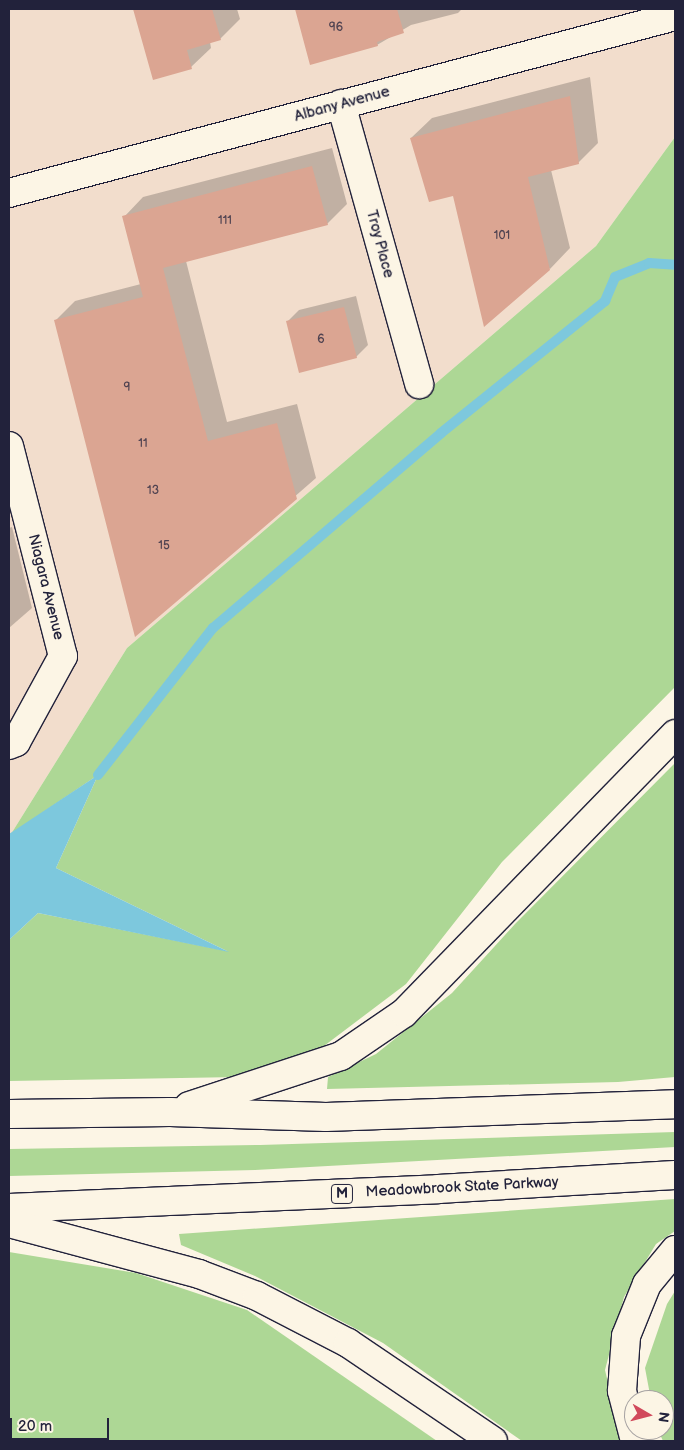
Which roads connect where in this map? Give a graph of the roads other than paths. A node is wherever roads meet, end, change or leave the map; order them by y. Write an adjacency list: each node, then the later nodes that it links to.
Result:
1 (675, 16): 2 (main road, Albany Avenue)
2 (341, 104): 3 (main road, Albany Avenue); 4 (main road, Troy Place)
3 (9, 193)
4 (418, 384)
5 (9, 446): 7 (main road, Niagara Avenue)
6 (675, 734): 9 (main road)
7 (9, 745)
8 (675, 1104): 9 (main road)
9 (170, 1112): 10 (main road)
10 (9, 1114)
11 (675, 1174): 12 (main road, Meadowbrook State Parkway / M)
12 (9, 1208)
13 (9, 1223): 15 (main road)
14 (675, 1250): 16 (main road)
15 (493, 1441)
16 (634, 1441)

